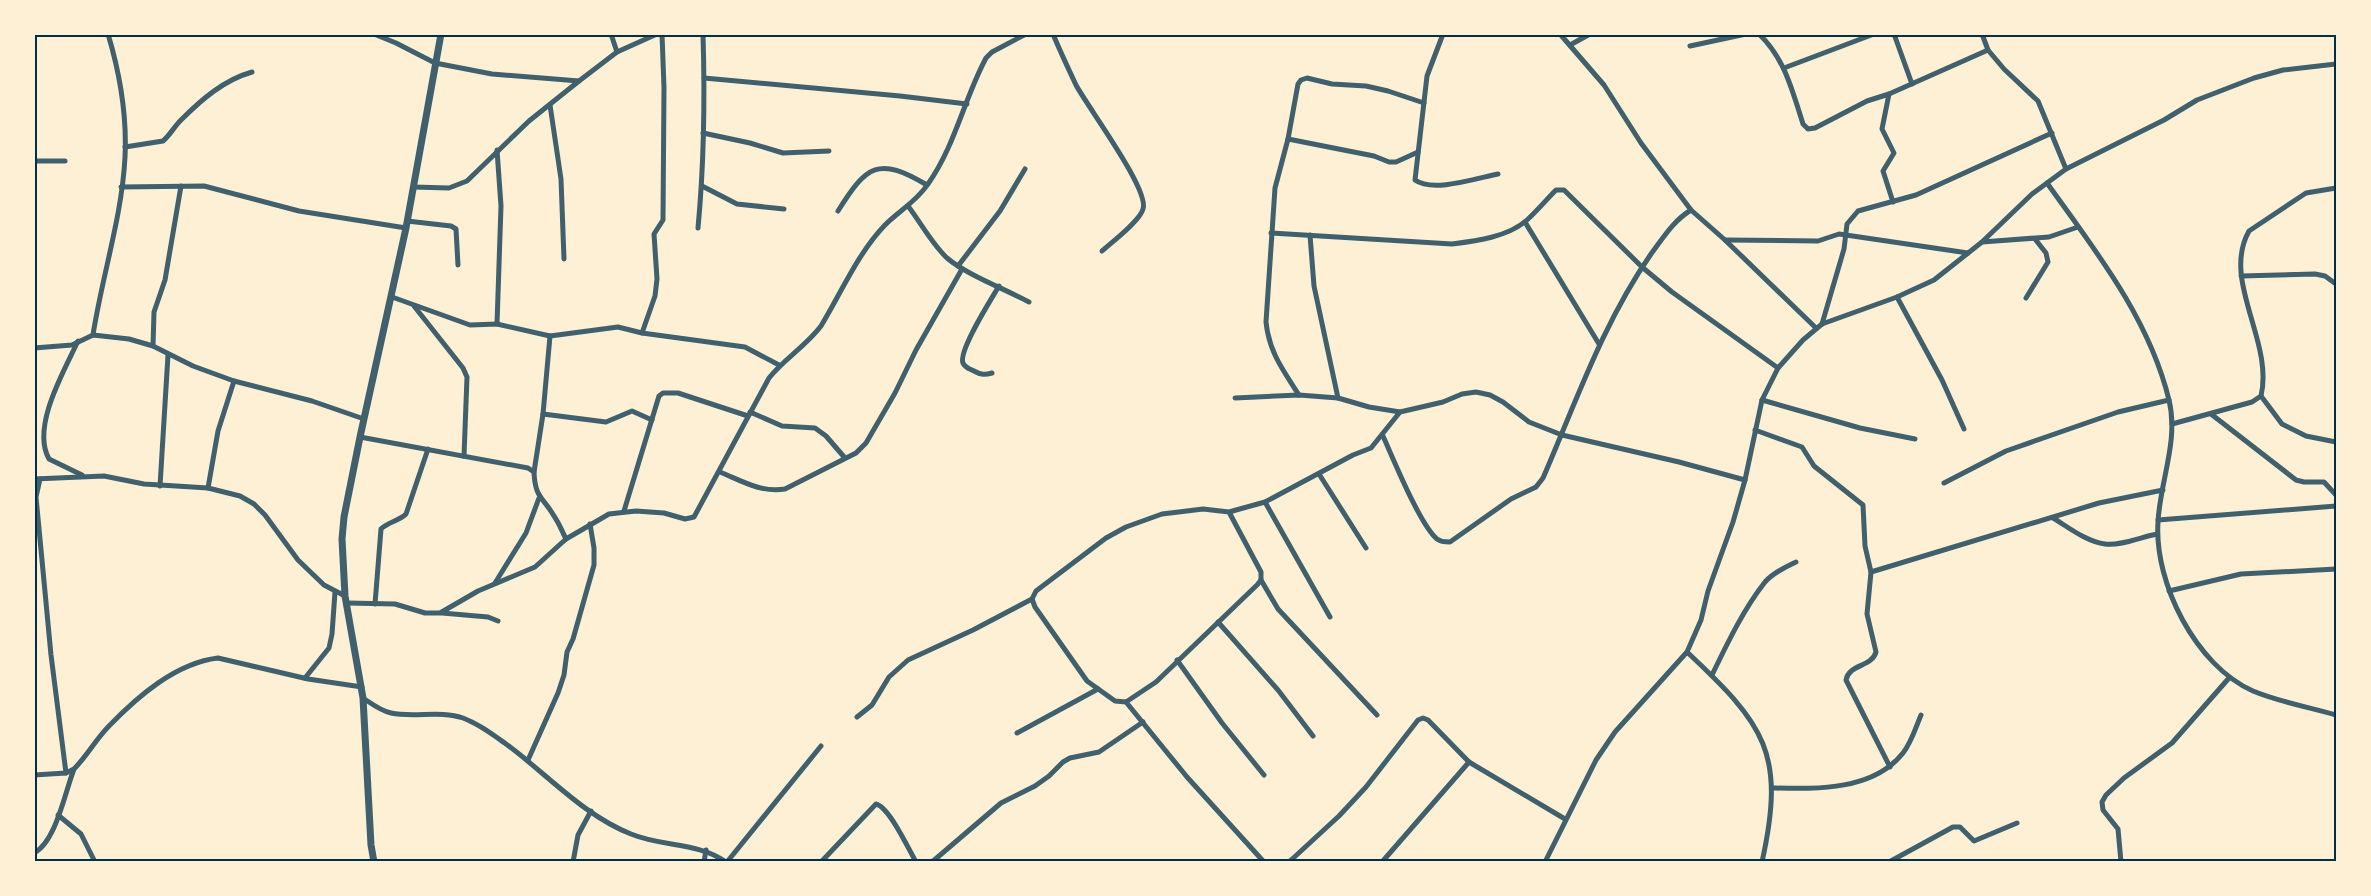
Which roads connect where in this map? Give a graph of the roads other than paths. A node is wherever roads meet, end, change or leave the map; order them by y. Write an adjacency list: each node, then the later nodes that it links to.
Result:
1 (108, 34): 35 (street)
2 (374, 34): 21 (street)
3 (441, 34): 21 (street)
4 (611, 34): 20 (street)
5 (660, 34): 20 (street); 83 (street)
6 (703, 34): 25 (street)
7 (1026, 34): 30 (street)
8 (1053, 34): 66 (street)
9 (1443, 34): 29 (street)
10 (1560, 34): 17 (street)
11 (1590, 34): 17 (street)
12 (1746, 34): 18 (street)
13 (1759, 34): 23 (street)
14 (1874, 34): 23 (street)
15 (1894, 34): 27 (street)
16 (1982, 34): 19 (street)
17 (1570, 45): 54 (street)
18 (1690, 46)
19 (1988, 50): 27 (street); 33 (street)
20 (617, 52): 26 (street)
21 (435, 63): 26 (street); 49 (street)
22 (2337, 64): 42 (street)
23 (1784, 68): 28 (street)
24 (252, 72): 35 (street)
25 (704, 78): 30 (street); 32 (street)
26 (579, 81): 31 (street)
27 (1912, 84): 28 (street)
28 (1889, 94): 51 (street)
29 (1424, 102): 34 (street); 38 (street)
30 (967, 104): 47 (street)
31 (550, 105): 36 (street); 68 (street)
32 (703, 133): 37 (street); 46 (street)
33 (2052, 133): 42 (street); 51 (street)
34 (1288, 139): 38 (street); 60 (street)
35 (125, 147): 48 (street)
36 (497, 150): 49 (street); 80 (street)
37 (829, 151)
38 (1418, 152): 43 (street)
39 (34, 161): 40 (street)
40 (65, 161)
41 (1025, 169): 71 (street)
42 (2066, 170): 44 (street)
43 (1498, 174)
44 (2047, 183): 58 (street); 65 (street)
45 (181, 186): 48 (street); 57 (street); 88 (street)
46 (702, 186): 53 (street); 59 (street)
47 (927, 186): 52 (street); 55 (street)
48 (121, 187): 84 (street)
49 (413, 187): 57 (street)
50 (2337, 188): 72 (street)
51 (1893, 202): 62 (street)
52 (908, 206): 71 (street); 91 (street)
53 (784, 209)
54 (1691, 210): 64 (street); 70 (street)
55 (838, 211)
56 (1525, 222): 61 (street); 70 (street); 87 (street)
57 (406, 224): 69 (street); 75 (street)
58 (2078, 226): 63 (street); 100 (street)
59 (698, 228)
60 (1271, 233): 61 (street); 95 (street)
61 (1310, 235): 98 (street)
62 (1846, 235): 64 (street); 67 (street); 81 (street)
63 (2035, 239): 65 (street); 77 (street)
64 (1725, 240): 82 (street)
65 (1982, 242): 67 (street)
66 (1102, 251)
67 (1968, 253): 76 (street)
68 (564, 259)
69 (458, 265)
70 (1642, 267): 87 (street); 92 (street)
71 (960, 268): 74 (street); 117 (street)
72 (2241, 276): 73 (street); 96 (street)
73 (2337, 284)
74 (999, 286): 78 (street); 93 (street)
75 (392, 297): 79 (street); 105 (street)
76 (1897, 297): 81 (street); 108 (street)
77 (2026, 298)
78 (1029, 302)
79 (413, 305): 80 (street); 116 (street)
80 (497, 324): 85 (street)
81 (1822, 324): 82 (street)
82 (1816, 328): 92 (street)
83 (642, 333): 85 (street); 91 (street)
84 (93, 334): 86 (street); 88 (street)
85 (550, 336): 102 (street)
86 (78, 341): 89 (street); 121 (street)
87 (1599, 344): 110 (street)
88 (153, 346): 90 (street)
89 (34, 348)
90 (168, 355): 94 (street); 125 (street)
91 (779, 365): 103 (street)
92 (1778, 368): 99 (street)
93 (992, 373)
94 (234, 381): 105 (street); 126 (street)
95 (1299, 395): 97 (street); 98 (street)
96 (2261, 396): 104 (street); 114 (street)
97 (1235, 398)
98 (1338, 398): 101 (street)
99 (1762, 400): 109 (street); 113 (street)
100 (2169, 400): 107 (street); 124 (street)
101 (1400, 412): 110 (street); 111 (street)
102 (543, 414): 106 (street); 118 (street)
103 (749, 414): 106 (street); 117 (street); 119 (street)
104 (2211, 414): 107 (street); 128 (street)
105 (364, 419): 112 (street)
106 (652, 420): 132 (street)
107 (2172, 424): 127 (street)
108 (1964, 429)
109 (1755, 430): 123 (street); 142 (street)
110 (1562, 435): 111 (street); 123 (street)
111 (1383, 436): 120 (street)
112 (360, 437): 115 (street); 148 (street)
113 (1915, 440)
114 (2337, 442)
115 (428, 449): 116 (street); 149 (street)
116 (464, 456): 118 (street)
117 (845, 458): 119 (street)
118 (534, 472): 129 (street)
119 (720, 472): 132 (street)
120 (1319, 474): 130 (street); 139 (street)
121 (84, 476): 122 (street); 125 (street)
122 (37, 479): 175 (street)
123 (1744, 480): 154 (street)
124 (1944, 483)
125 (160, 486): 126 (street)
126 (208, 488): 146 (street)
127 (2163, 490): 134 (street); 135 (street)
128 (2337, 495)
129 (539, 498): 138 (street); 144 (street)
130 (1265, 502): 133 (street); 151 (street)
131 (2337, 506): 135 (street)
132 (624, 511): 136 (street)
133 (1229, 512): 143 (street); 147 (street)
134 (2053, 518): 137 (street); 142 (street)
135 (2158, 520): 137 (street)
136 (590, 524): 138 (street); 171 (street)
137 (2157, 534): 145 (street)
138 (566, 539): 144 (street)
139 (1366, 548)
140 (1796, 562): 156 (street)
141 (2337, 569): 145 (street)
142 (1871, 572): 173 (street)
143 (1261, 580): 153 (street); 163 (street)
144 (494, 584): 150 (street)
145 (2169, 591): 158 (street)
146 (335, 592): 148 (street); 157 (street)
147 (1032, 598): 160 (street); 166 (street)
148 (346, 600): 149 (street); 159 (street)
149 (375, 604): 150 (street)
150 (440, 613): 152 (street)
151 (1330, 617)
152 (498, 621)
153 (1218, 622): 155 (street); 169 (street)
154 (1687, 652): 156 (street); 181 (street)
155 (1177, 660): 162 (street); 177 (street)
156 (1712, 675): 178 (street)
157 (305, 678): 159 (street); 174 (street)
158 (2229, 678): 165 (street); 199 (street)
159 (362, 687): 161 (street)
160 (1098, 689): 162 (street); 168 (street)
161 (363, 698): 171 (street); 186 (street)
162 (1126, 702): 167 (street)
163 (1377, 715)
164 (1921, 715): 173 (street)
165 (2337, 715)
166 (857, 717)
167 (1143, 722): 192 (street); 193 (street)
168 (1017, 734)
169 (1313, 736)
170 (821, 746): 189 (street)
171 (528, 760): 179 (street)
172 (1469, 762): 181 (street); 194 (street); 195 (street)
173 (1890, 767): 178 (street)
174 (74, 769): 175 (street); 180 (street)
175 (66, 773): 176 (street)
176 (34, 775)
177 (1264, 775)
178 (1773, 788): 197 (street)
179 (591, 811): 183 (street); 187 (street)
180 (58, 815): 184 (street); 185 (street)
181 (1565, 819): 196 (street)
182 (2017, 823): 198 (street)
183 (706, 850): 188 (street); 189 (street)
184 (34, 853)
185 (95, 861)
186 (374, 861)
187 (573, 861)
188 (704, 861)
189 (727, 861)
190 (821, 861): 191 (street)
191 (916, 861)
192 (932, 861)
193 (1264, 861)
194 (1289, 861)
195 (1382, 861)
196 (1545, 861)
197 (1762, 861)
198 (1889, 861)
199 (2121, 861)

